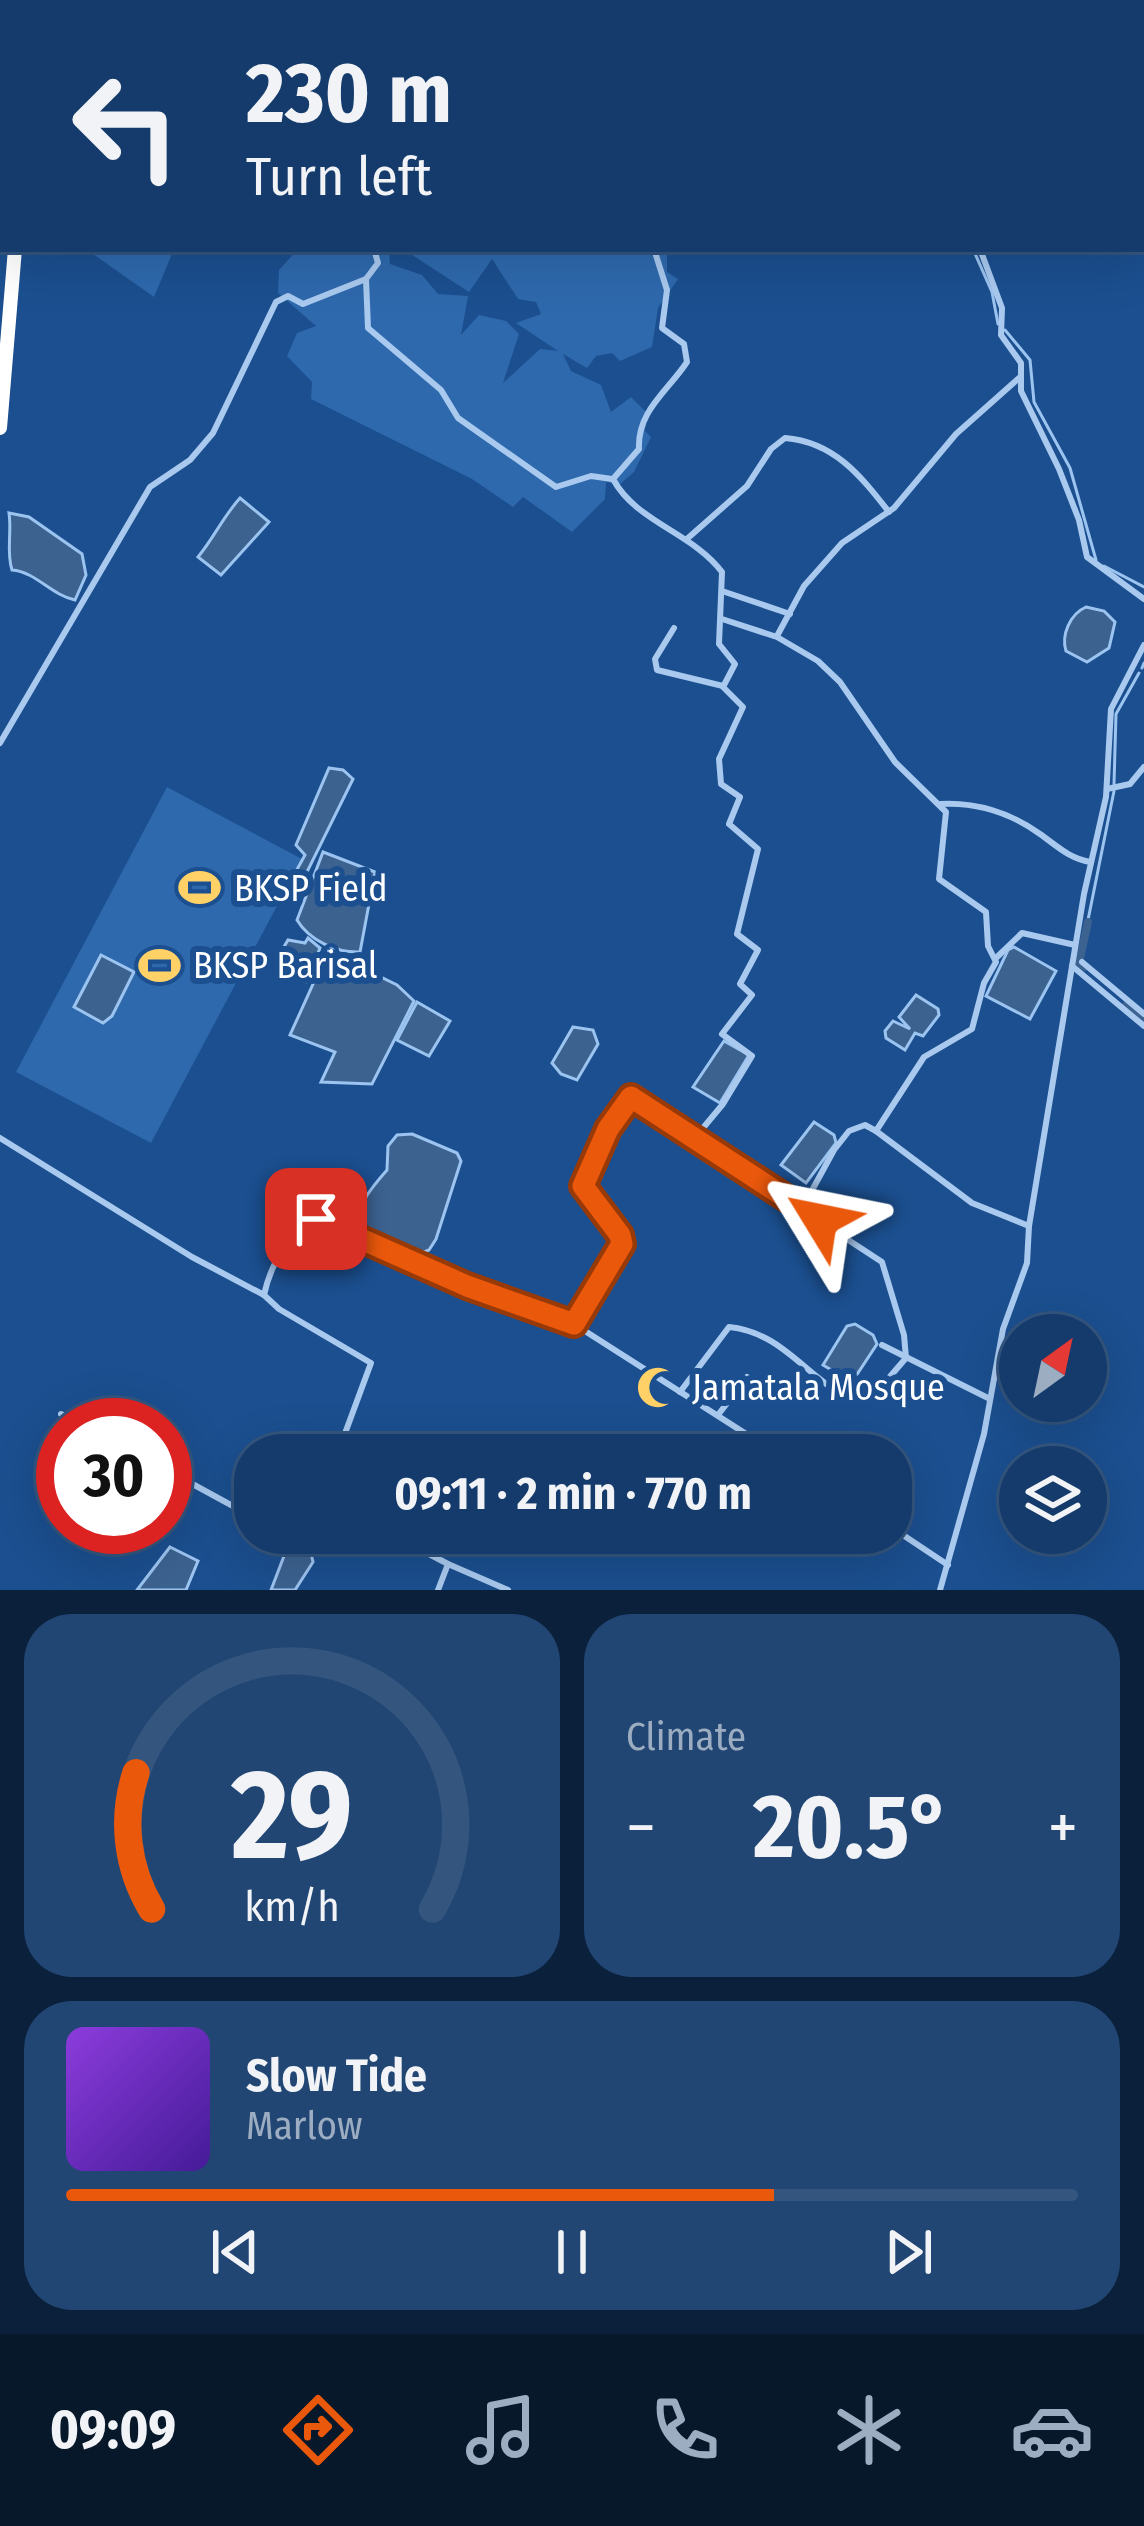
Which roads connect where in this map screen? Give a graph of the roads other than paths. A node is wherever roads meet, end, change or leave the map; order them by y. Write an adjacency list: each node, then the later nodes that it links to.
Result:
1 (375, 252): 5 (street)
2 (655, 252): 8 (street)
3 (981, 252): 6 (street)
4 (10, 258): 7 (highway)
5 (366, 278): 8 (street); 19 (street)
6 (1022, 376): 9 (street); 12 (street)
7 (0, 428)
8 (613, 479): 10 (street)
9 (889, 512): 10 (street); 13 (street)
10 (688, 538): 11 (street)
11 (722, 591): 13 (street); 14 (street)
12 (1144, 599)
13 (790, 614): 16 (street)
14 (722, 619): 16 (street); 18 (street)
15 (674, 628): 18 (street)
16 (777, 637): 23 (street)
17 (1144, 645): 22 (street)
18 (723, 686): 33 (street)
19 (0, 742)
20 (1144, 767): 21 (street)
21 (1141, 779): 22 (street)
22 (1107, 789): 24 (street)
23 (940, 804): 24 (street); 26 (street)
24 (1091, 862): 25 (street)
25 (1076, 945): 26 (street); 28 (street)
26 (994, 959): 31 (street)
27 (1082, 962): 29 (street)
28 (1072, 967): 30 (street); 35 (street)
29 (1144, 1014)
30 (1144, 1026)
31 (876, 1131): 34 (street); 35 (street)
32 (0, 1138): 36 (street)
33 (693, 1140): 34 (street); 37 (street)
34 (804, 1205): 39 (street)
35 (1029, 1226): 42 (street)
36 (265, 1294): 37 (street); 44 (street)
37 (574, 1324): 41 (street)
38 (882, 1345): 39 (street)
39 (906, 1358): 41 (street); 42 (street)
40 (762, 1387): 43 (street)
41 (680, 1392): 43 (street)
42 (990, 1399): 51 (street)
43 (718, 1415): 45 (street)
44 (345, 1434)
45 (747, 1434)
46 (192, 1484): 47 (street)
47 (234, 1507)
48 (912, 1541): 51 (street)
49 (429, 1554): 50 (street)
50 (448, 1564): 52 (street); 53 (street)
51 (948, 1564): 54 (street)
52 (438, 1590)
53 (508, 1590)
54 (940, 1590)

